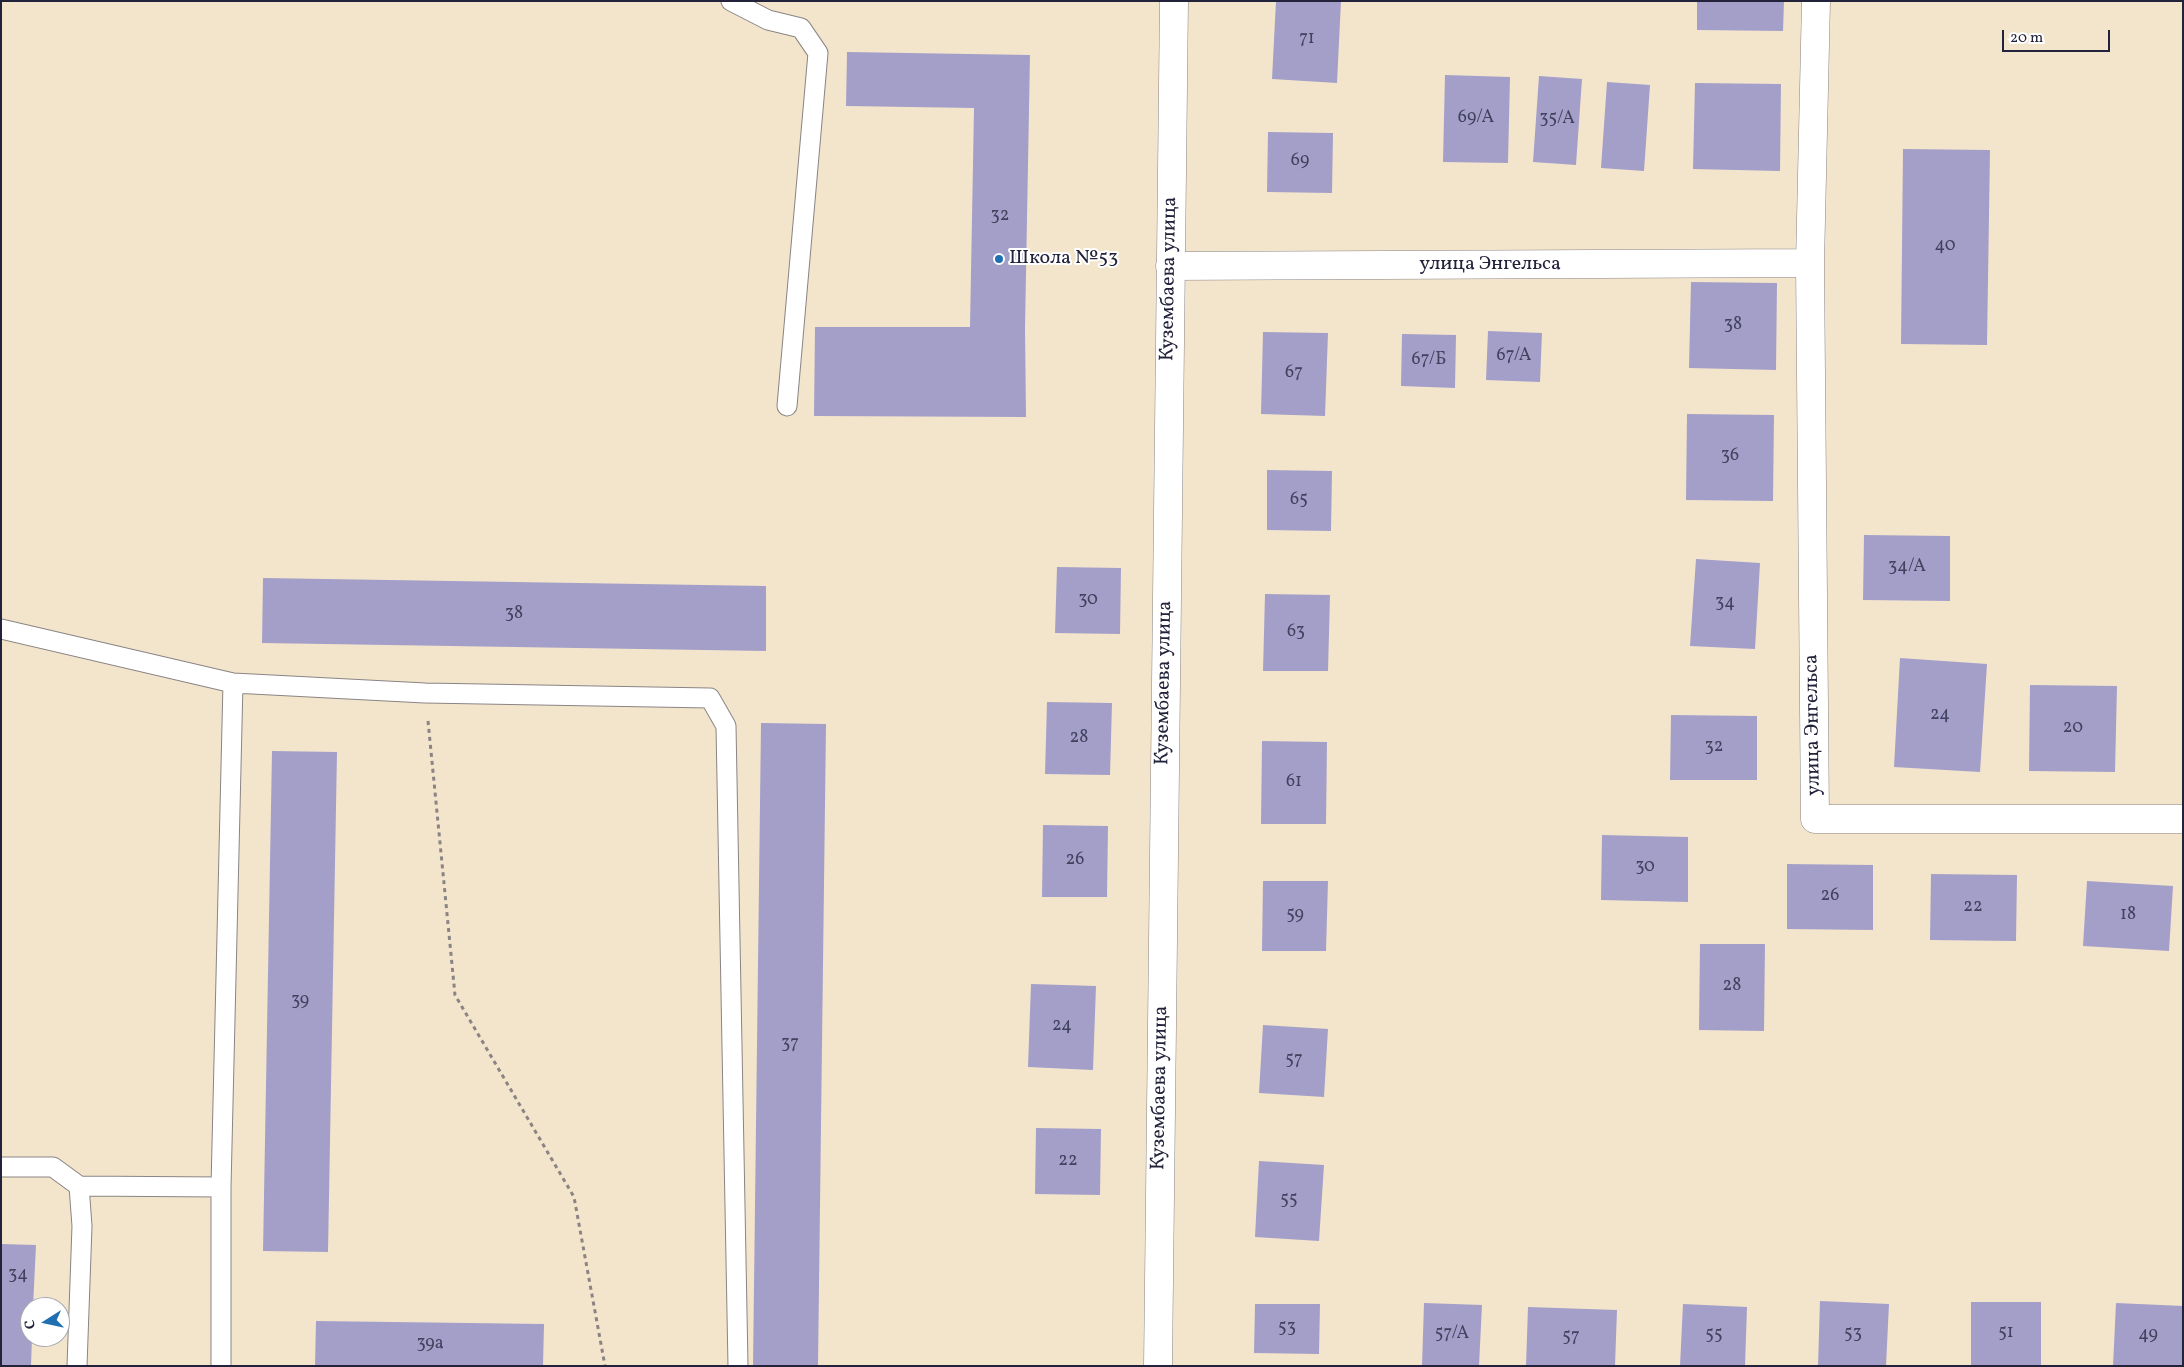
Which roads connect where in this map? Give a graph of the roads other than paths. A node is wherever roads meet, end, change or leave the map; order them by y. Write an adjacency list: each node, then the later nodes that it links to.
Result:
1 (731, 1): 6 (lane)
2 (1174, 1): 5 (street, Кузембаева улица)
3 (1816, 1): 4 (street, улица Энгельса)
4 (1810, 263): 5 (street, улица Энгельса); 9 (street, улица Энгельса)
5 (1170, 266): 16 (street, Кузембаева улица)
6 (786, 406)
7 (1, 629): 8 (lane)
8 (233, 683): 12 (lane); 15 (lane)
9 (2183, 819)
10 (1, 1167): 11 (lane)
11 (78, 1186): 12 (lane); 13 (lane)
12 (221, 1187): 14 (lane)
13 (77, 1366)
14 (222, 1366)
15 (738, 1366)
16 (1158, 1366)

